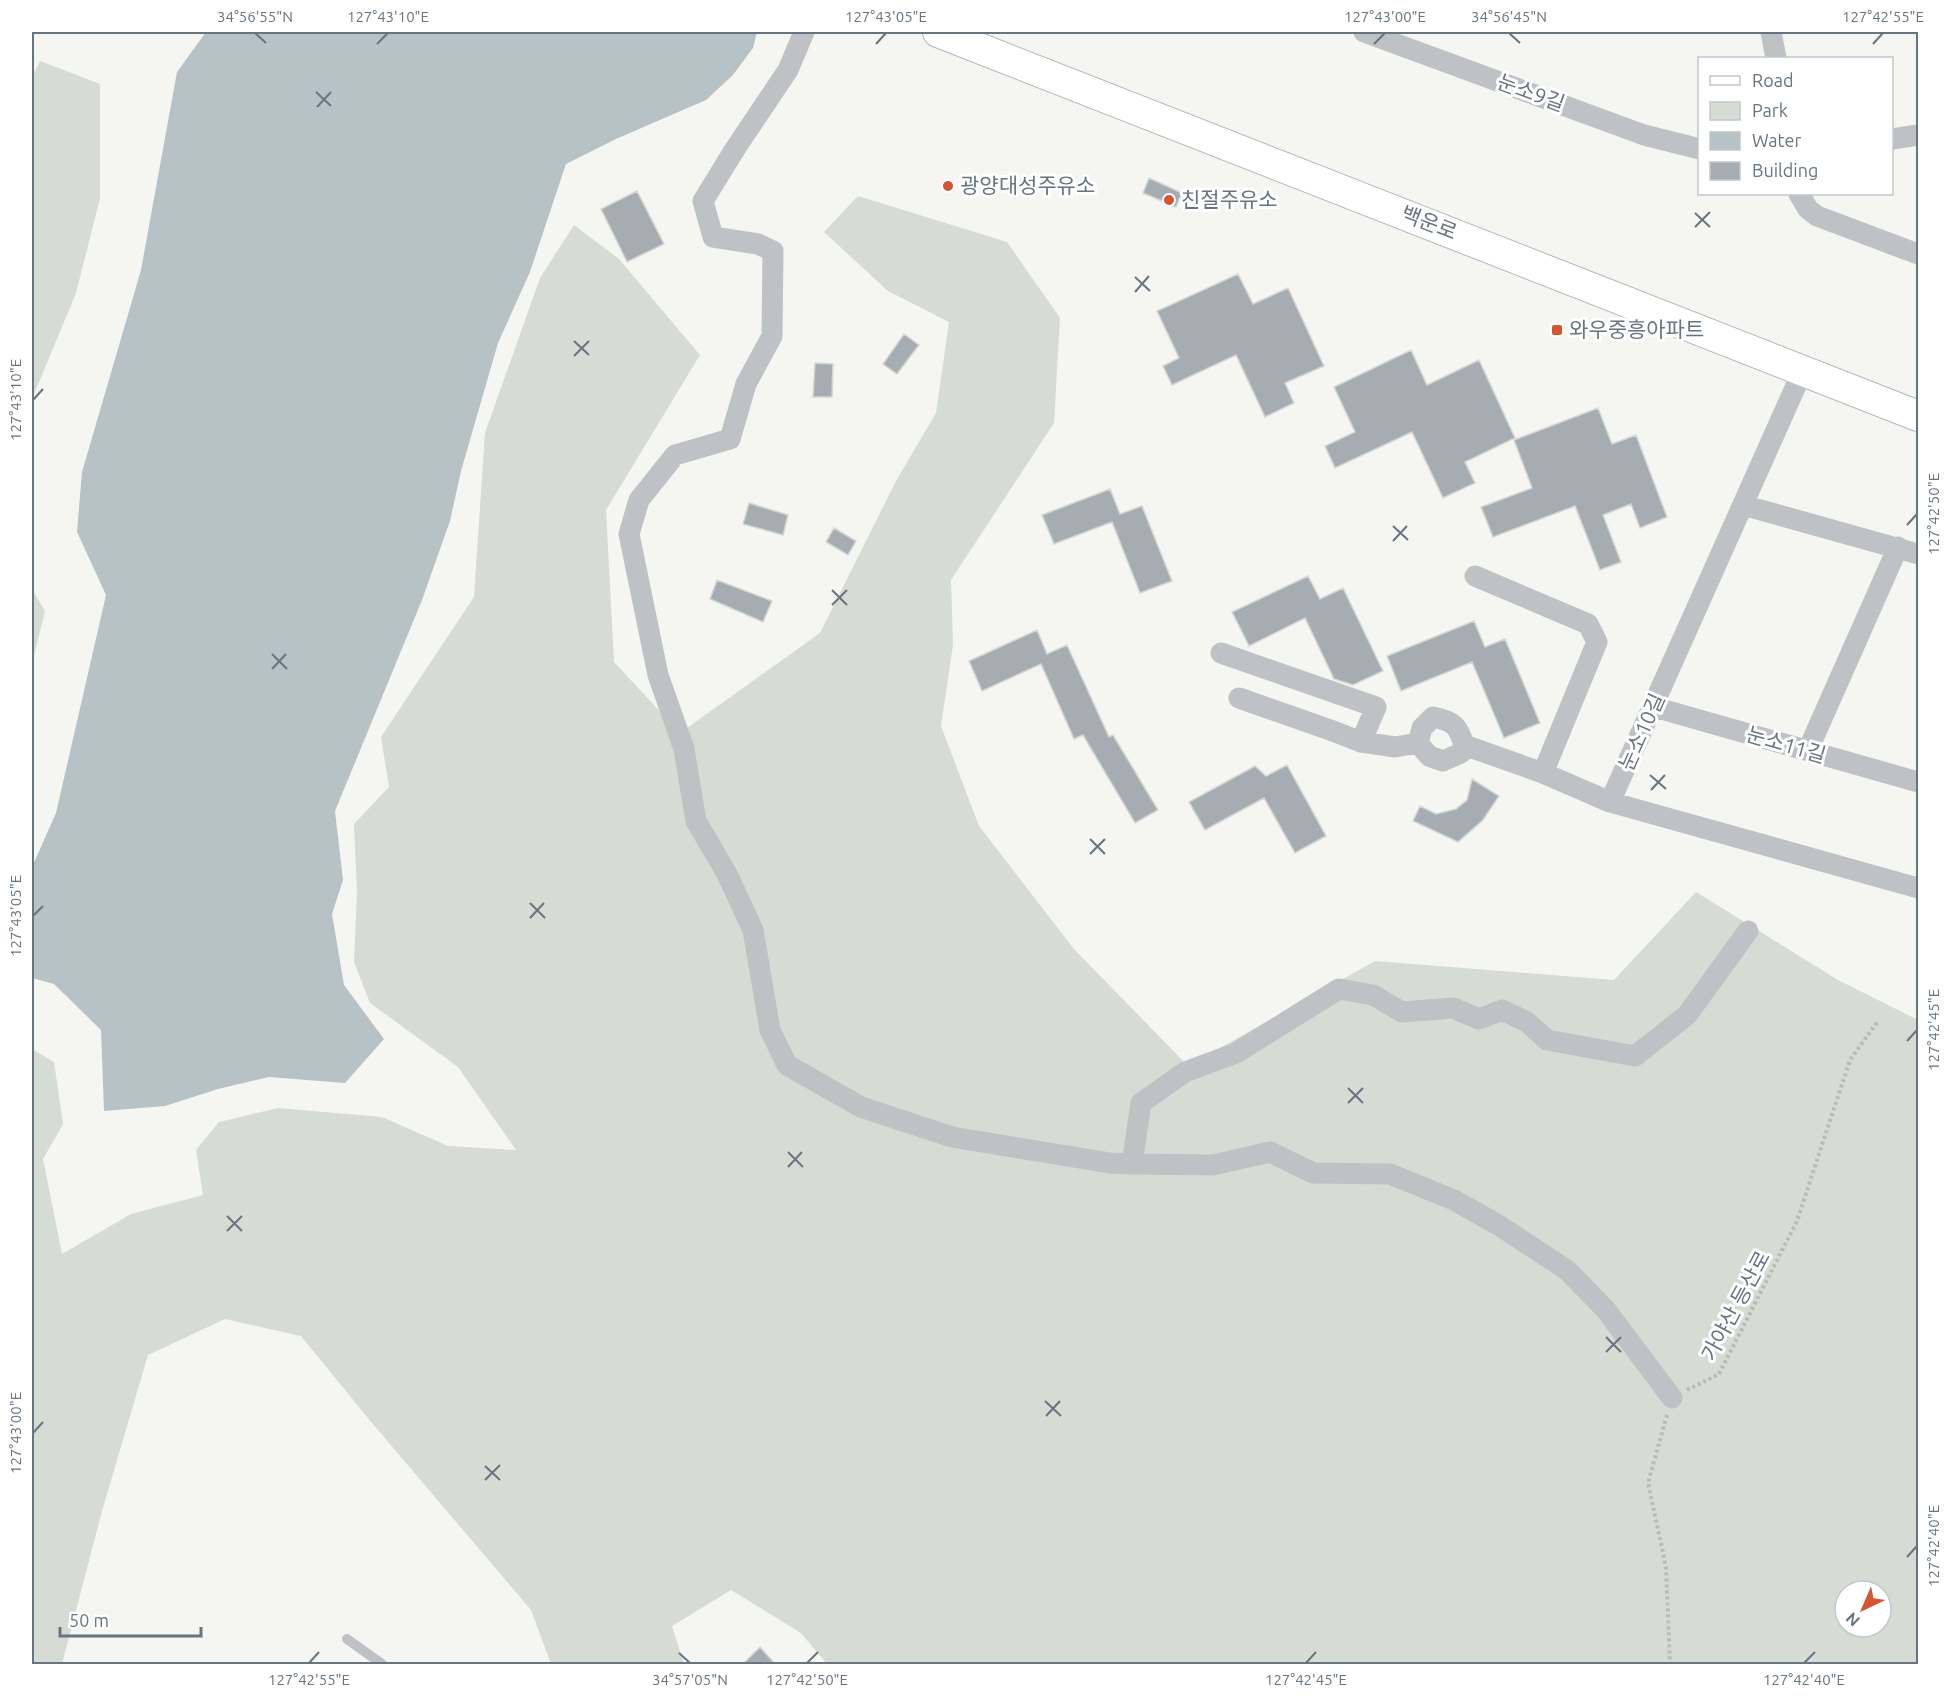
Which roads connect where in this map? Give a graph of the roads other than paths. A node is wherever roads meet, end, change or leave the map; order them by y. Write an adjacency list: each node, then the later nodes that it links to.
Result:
1 (804, 32): 30 (street)
2 (938, 32): 12 (main road, 백운로)
3 (1364, 32): 5 (street, 눈소9길)
4 (1771, 32): 6 (street)
5 (1414, 40): 9 (street, 눈소9길)
6 (1776, 57)
7 (1918, 135): 8 (street)
8 (1893, 139)
9 (1698, 148)
10 (1800, 195): 11 (street)
11 (1918, 254)
12 (1803, 370): 13 (main road, 백운로); 14 (street, 눈소10길)
13 (1918, 416)
14 (1743, 505): 15 (street); 20 (street, 눈소10길)
15 (1898, 547): 16 (street); 24 (street)
16 (1918, 554)
17 (1475, 576): 25 (street)
18 (1221, 653): 21 (street)
19 (1239, 698): 21 (street)
20 (1654, 707): 24 (street, 눈소11길); 27 (street, 눈소10길)
21 (1361, 742): 22 (street)
22 (1418, 743): 23 (street); 23 (street)
23 (1464, 745): 25 (street)
24 (1808, 750): 26 (street, 눈소11길)
25 (1543, 773): 27 (street)
26 (1918, 782)
27 (1610, 802): 28 (street)
28 (1917, 885)
29 (1748, 931): 30 (street)
30 (1131, 1164): 31 (street)
31 (1672, 1398)
32 (347, 1639): 33 (lane)
33 (382, 1665)

